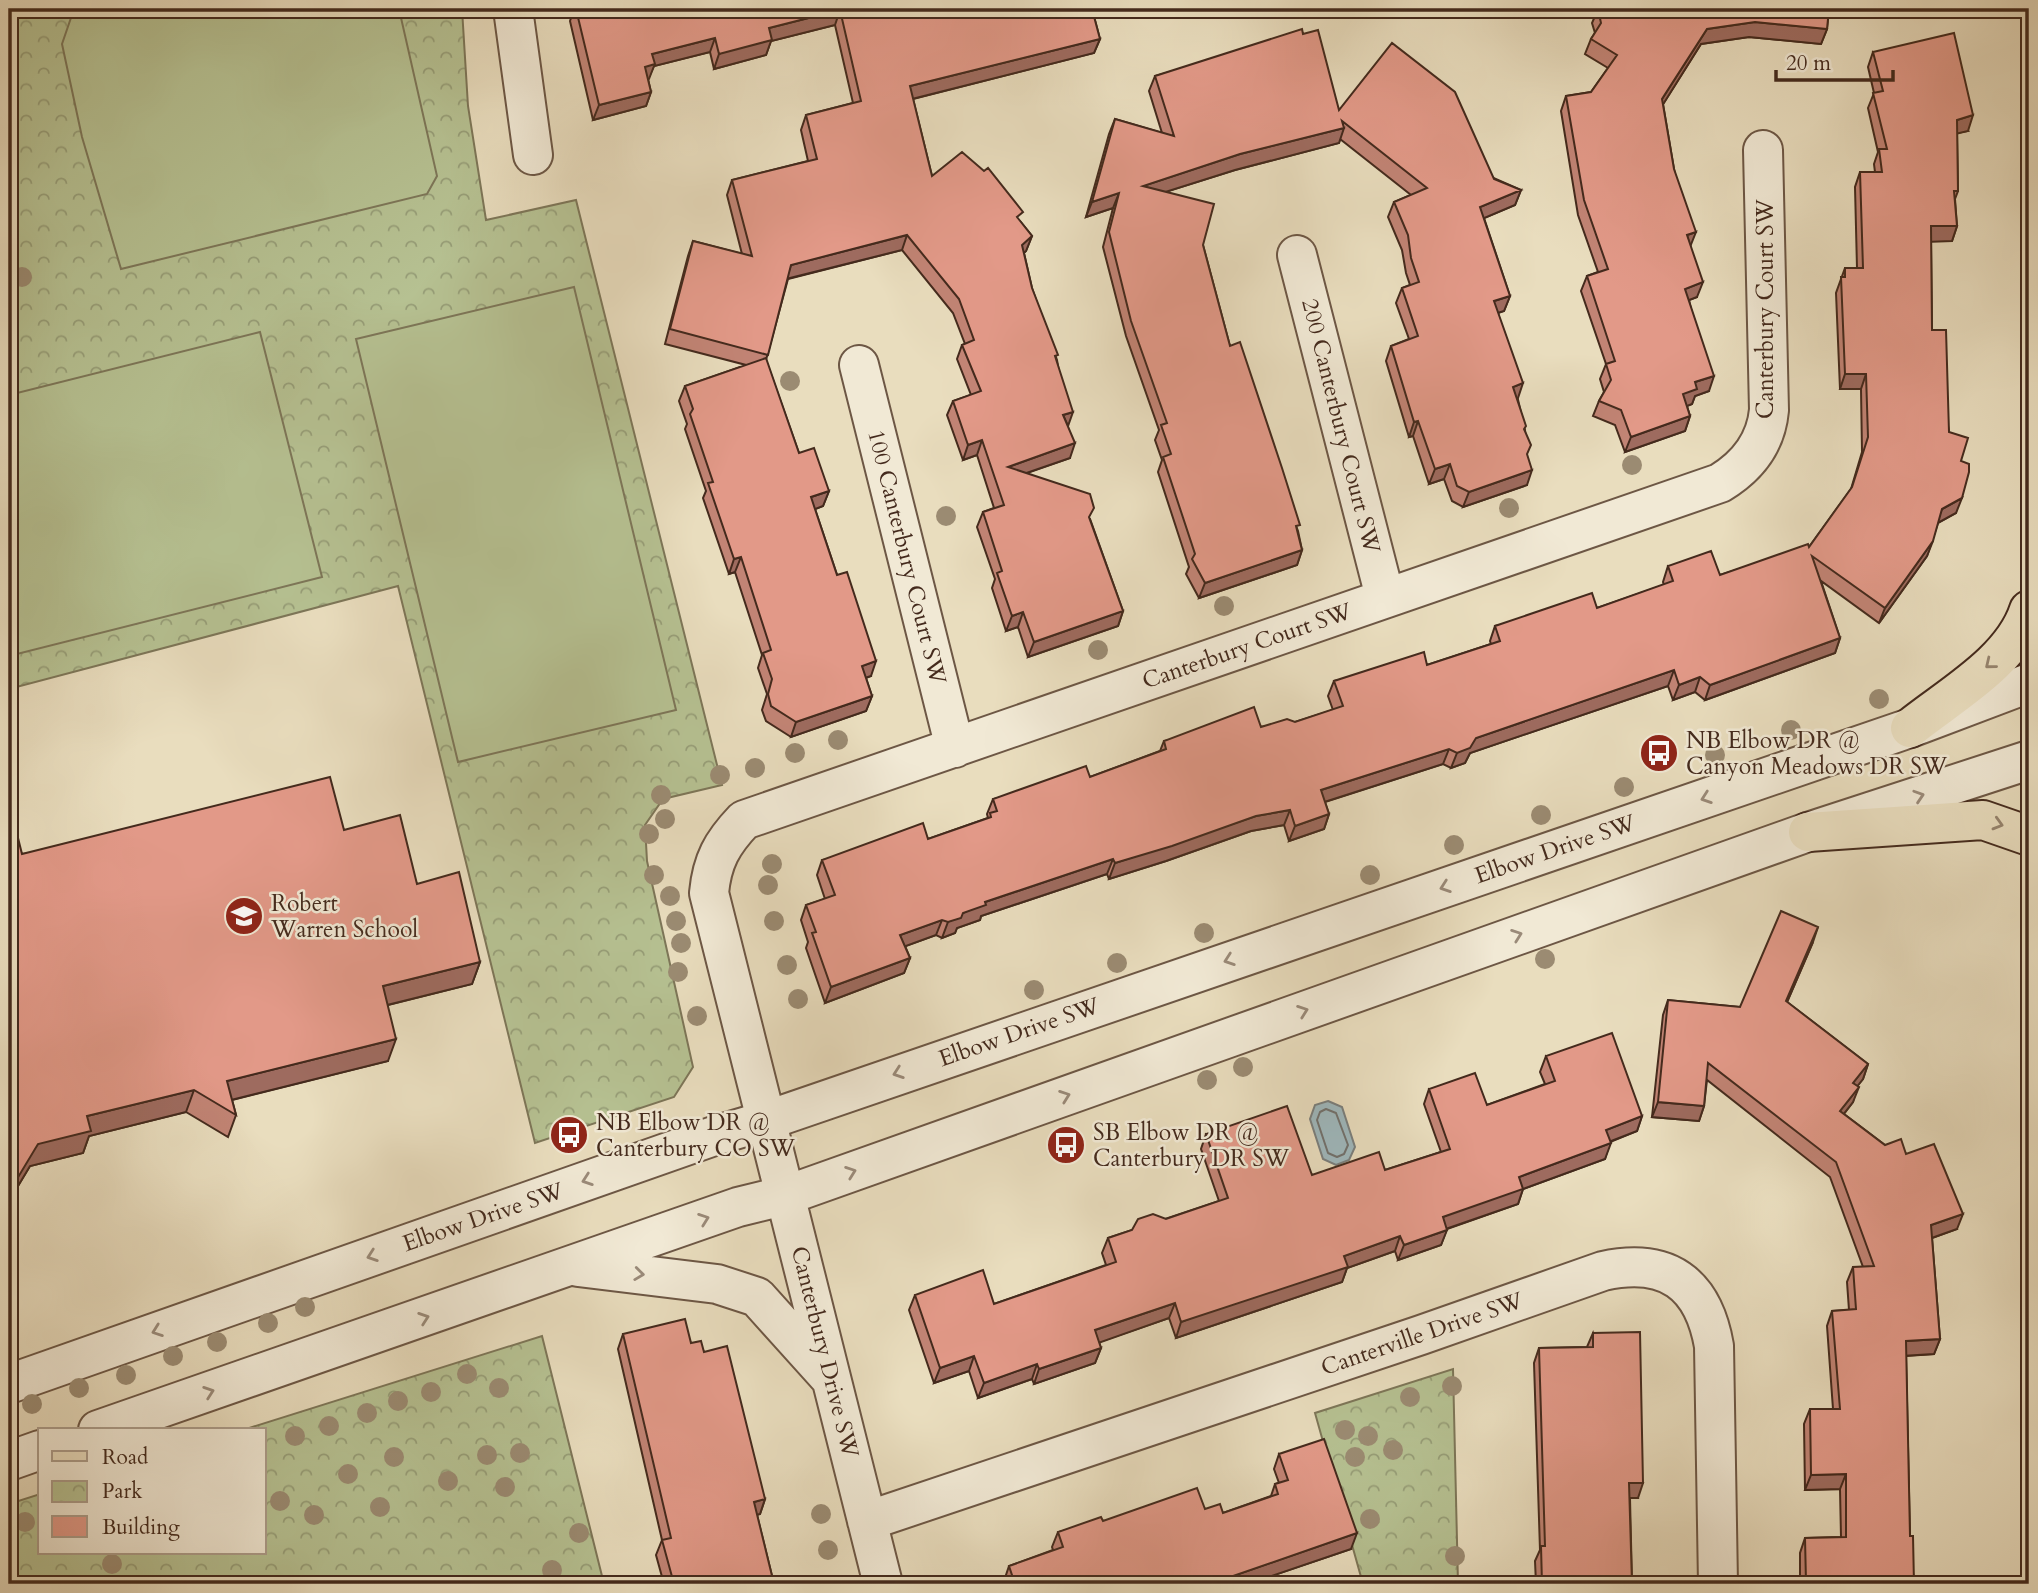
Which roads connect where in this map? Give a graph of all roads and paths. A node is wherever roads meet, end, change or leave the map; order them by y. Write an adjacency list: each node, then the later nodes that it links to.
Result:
1 (513, 9): 3 (street)
2 (1763, 150): 6 (street, Canterbury Court SW)
3 (533, 155)
4 (1297, 256): 6 (street, 200 Canterbury Court SW)
5 (859, 365): 10 (street, 100 Canterbury Court SW)
6 (1385, 597): 10 (street, Canterbury Court SW)
7 (2029, 610): 9 (main road, one-way to 9)
8 (2029, 683): 9 (street, Elbow Drive SW)
9 (1910, 728): 14 (street, Elbow Drive SW, one-way to 14)
10 (955, 748): 14 (street, Canterbury Court SW)
11 (2029, 760): 12 (street, one-way to 11)
12 (1808, 832): 13 (main road, one-way to 13); 15 (street, one-way to 12)
13 (2029, 836)
14 (768, 1120): 15 (street, Canterbury Drive SW); 18 (street, Elbow Drive SW, one-way to 18)
15 (787, 1195): 16 (street, one-way to 15); 17 (street, Canterbury Drive SW)
16 (571, 1266): 17 (street, one-way to 17); 19 (street, one-way to 16)
17 (831, 1378): 22 (street, Canterbury Drive SW)
18 (9, 1384)
19 (104, 1428)
20 (38, 1451): 21 (street)
21 (9, 1461)
22 (867, 1521): 23 (street, Canterbury Drive SW); 24 (street, Canterville Drive SW)
23 (883, 1584)
24 (1718, 1584)

